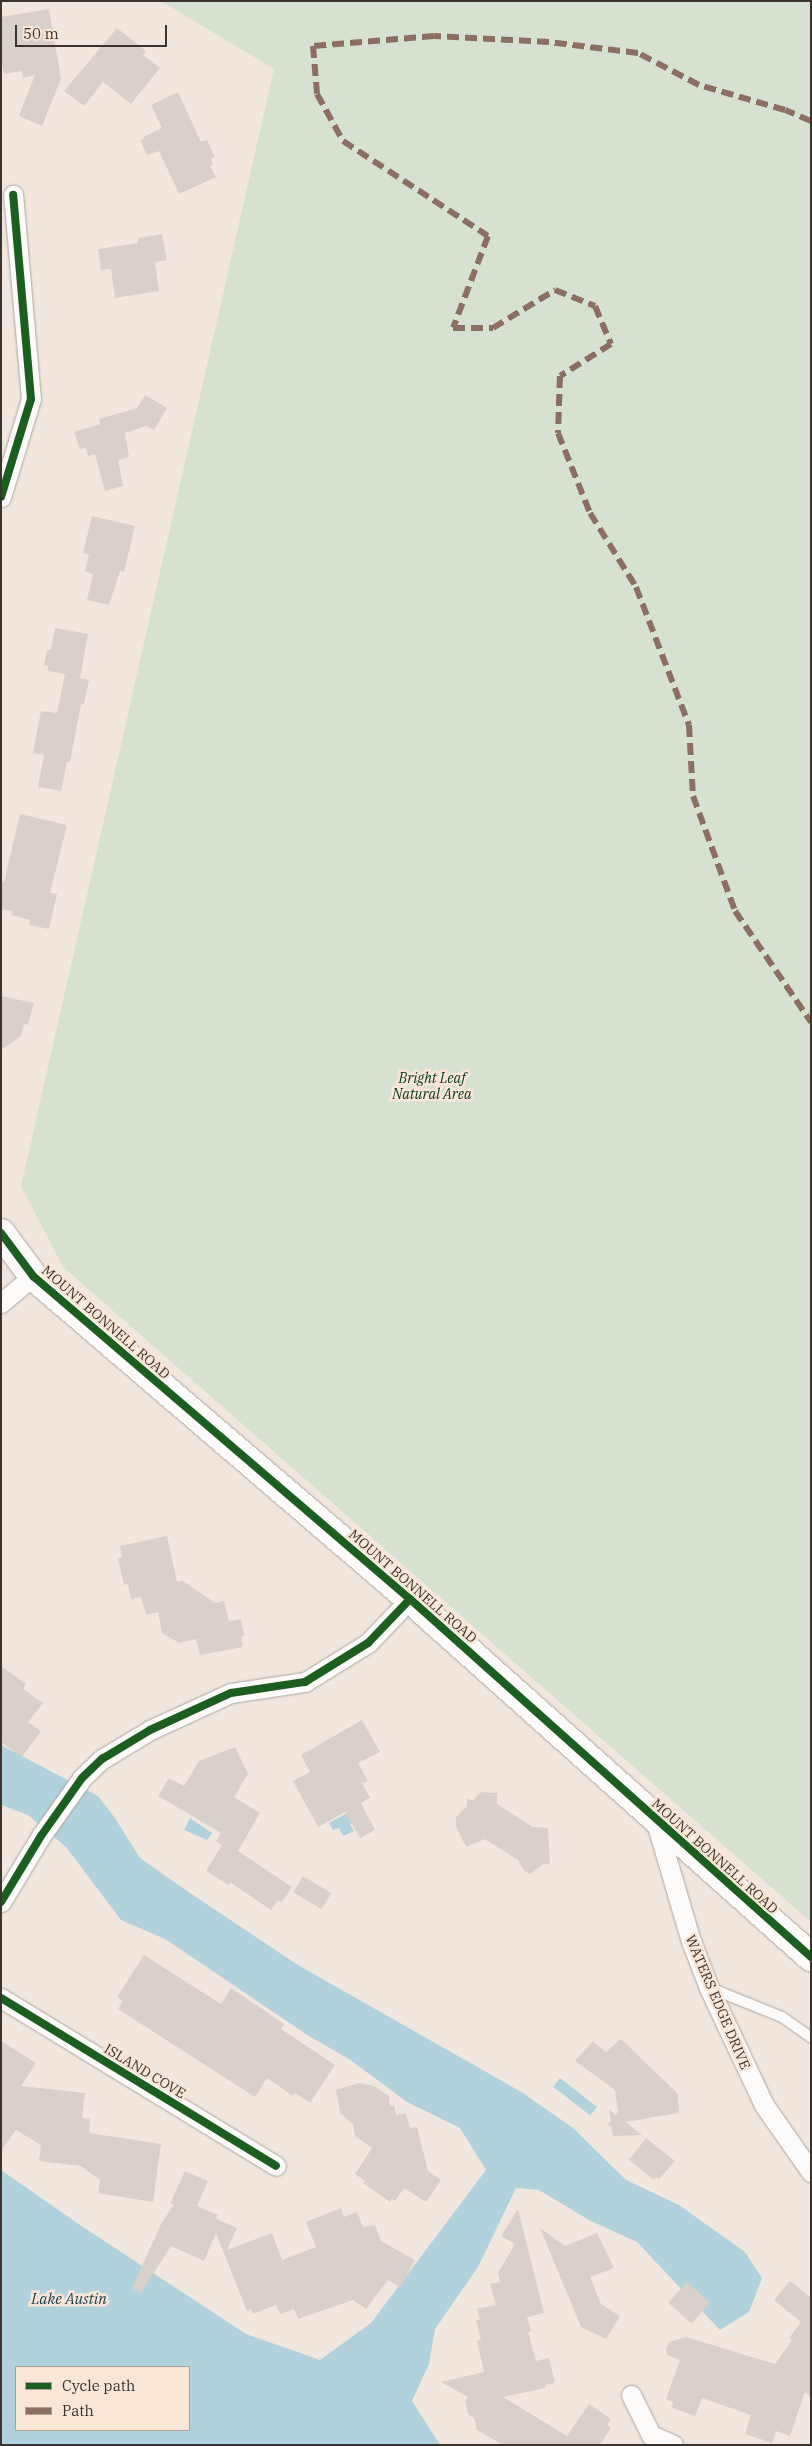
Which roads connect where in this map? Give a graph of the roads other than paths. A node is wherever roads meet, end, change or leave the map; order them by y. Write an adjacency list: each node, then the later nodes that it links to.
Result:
1 (13, 195): 2 (street)
2 (1, 497)
3 (1, 1233): 4 (street, MOUNT BONNELL ROAD)
4 (33, 1276): 5 (street); 6 (street, MOUNT BONNELL ROAD)
5 (1, 1303)
6 (410, 1599): 7 (street, MOUNT BONNELL ROAD); 8 (street)
7 (655, 1819): 9 (street, MOUNT BONNELL ROAD); 10 (street, WATERS EDGE DRIVE)
8 (1, 1902)
9 (811, 1957)
10 (709, 1988): 12 (lane); 14 (street, WATERS EDGE DRIVE)
11 (1, 1998): 13 (street, ISLAND COVE)
12 (811, 2037)
13 (276, 2166)
14 (811, 2172)
15 (630, 2395): 16 (street)
16 (673, 2445)

